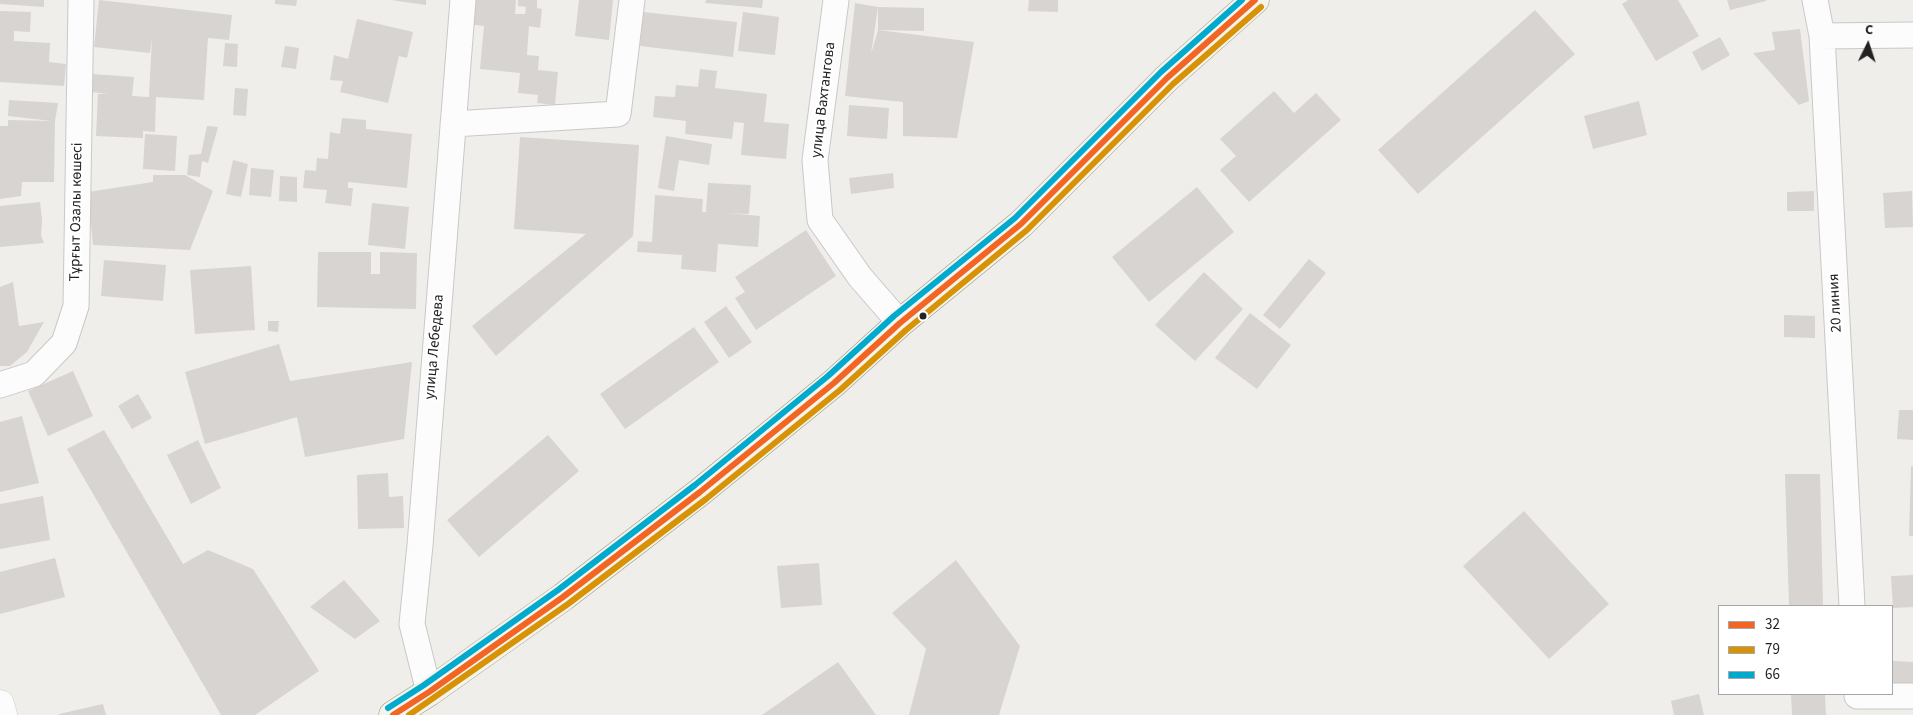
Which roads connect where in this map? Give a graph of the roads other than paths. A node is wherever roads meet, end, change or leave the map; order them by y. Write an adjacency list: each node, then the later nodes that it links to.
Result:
1 (81, 0): 11 (street, Тұрғыт Озалы көшесі)
2 (463, 0): 9 (street, улица Лебедева)
3 (632, 0): 9 (street)
4 (836, 0): 10 (street, улица Вахтангова)
5 (1255, 0): 10 (main road)
6 (1815, 0): 8 (street, 20 линия)
7 (1913, 35): 8 (street)
8 (1822, 36): 12 (street, 20 линия)
9 (453, 124): 13 (street, улица Лебедева)
10 (900, 323): 13 (main road)
11 (0, 385)
12 (1852, 605)
13 (429, 692): 18 (main road)
14 (1913, 696): 15 (street)
15 (1857, 702)
16 (0, 704): 17 (street)
17 (3, 715)
18 (393, 715)

